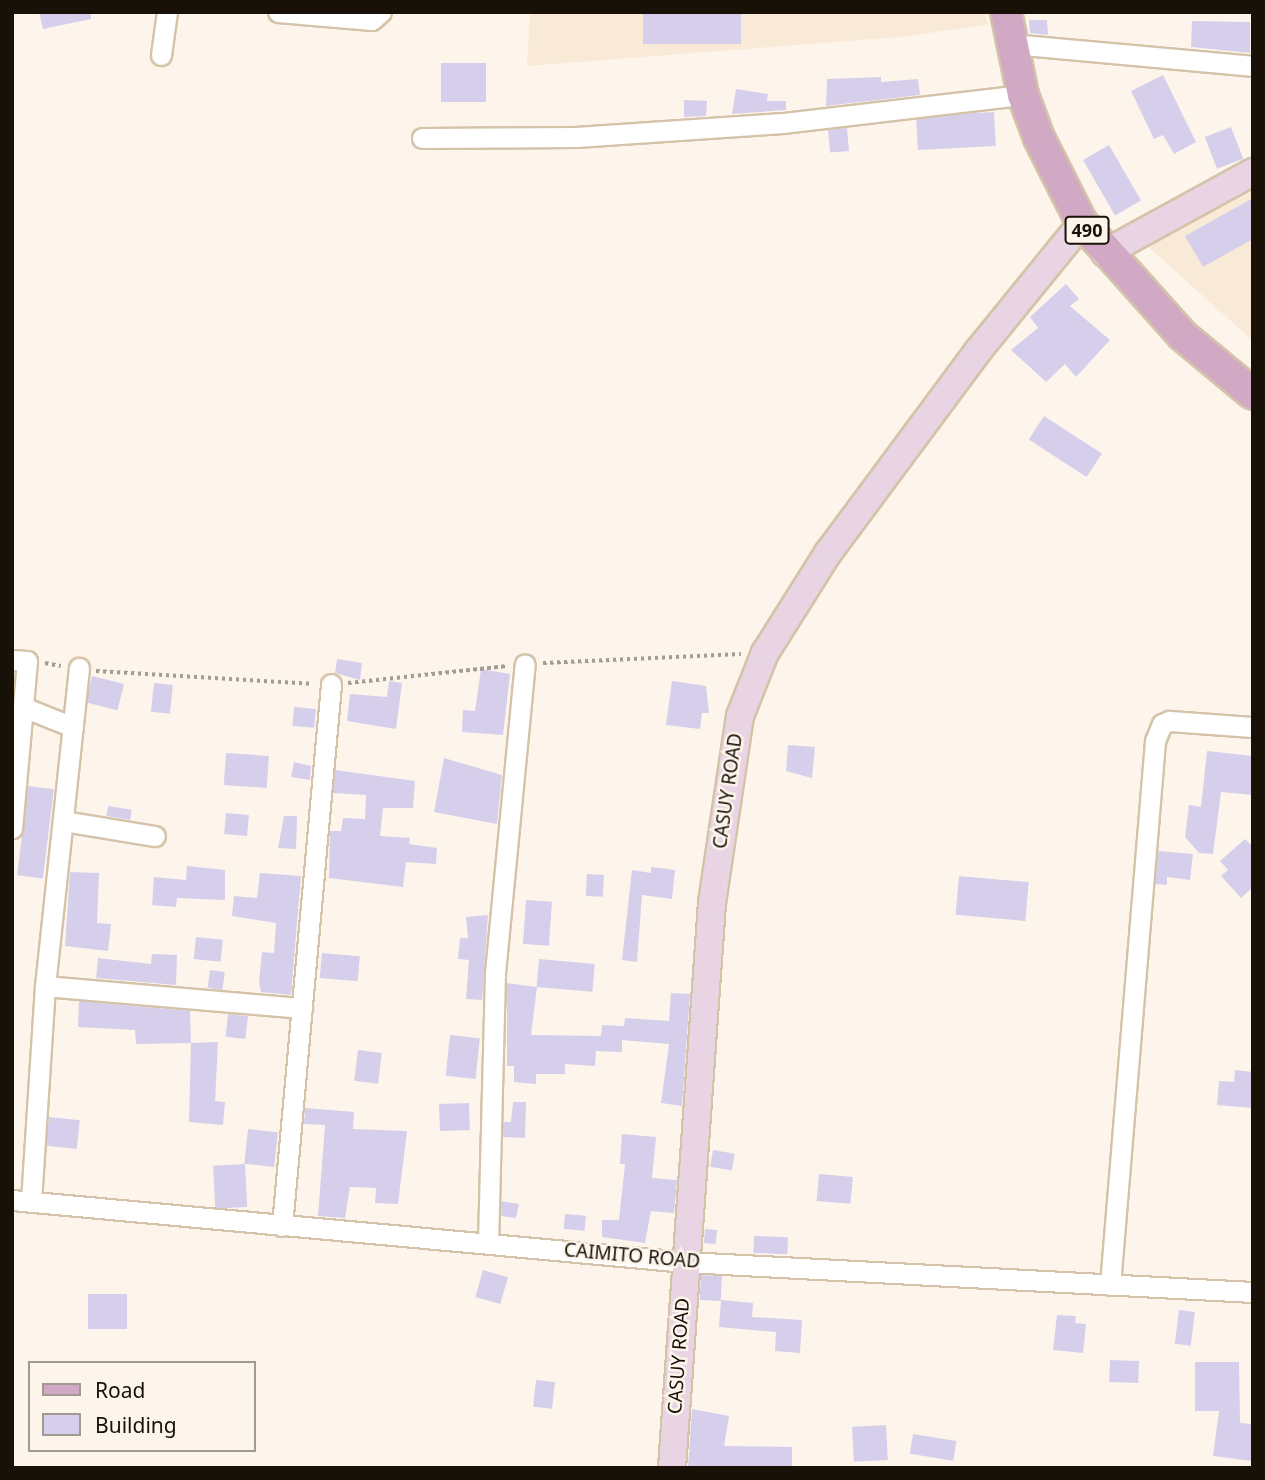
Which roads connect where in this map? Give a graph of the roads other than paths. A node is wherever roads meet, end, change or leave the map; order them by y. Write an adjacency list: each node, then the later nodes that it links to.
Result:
1 (167, 12): 6 (street)
2 (278, 12): 3 (street)
3 (381, 12)
4 (1006, 12): 5 (main road, 490)
5 (1012, 44): 7 (street); 8 (main road, 490)
6 (160, 55)
7 (1253, 66)
8 (1023, 95): 9 (street); 11 (main road, 490)
9 (422, 138)
10 (1253, 172): 12 (street)
11 (1082, 223): 12 (main road, 490); 29 (street, CASUY ROAD)
12 (1105, 253): 13 (main road, 490)
13 (1253, 394)
14 (20, 660): 18 (street)
15 (525, 664): 28 (street)
16 (79, 668): 19 (street)
17 (331, 684): 25 (street)
18 (23, 707): 19 (street); 22 (street)
19 (73, 727): 21 (street)
20 (1253, 727): 30 (street)
21 (63, 821): 23 (street); 24 (street)
22 (12, 828)
23 (155, 836)
24 (45, 986): 25 (street); 26 (street)
25 (302, 1008): 27 (street)
26 (21, 1201): 27 (street, CAIMITO ROAD)
27 (282, 1226): 28 (street, CAIMITO ROAD)
28 (488, 1242): 29 (street, CAIMITO ROAD)
29 (685, 1262): 30 (street, CAIMITO ROAD); 32 (street, CASUY ROAD)
30 (1110, 1285): 31 (street, CAIMITO ROAD)
31 (1253, 1292)
32 (672, 1468)

